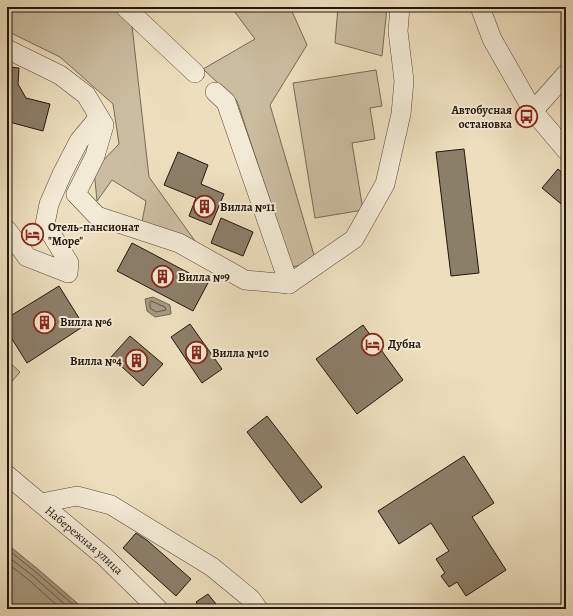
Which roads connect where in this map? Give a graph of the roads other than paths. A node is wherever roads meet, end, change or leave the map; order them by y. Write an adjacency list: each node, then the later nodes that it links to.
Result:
1 (125, 7): 5 (street)
2 (400, 7): 12 (street)
3 (480, 7): 8 (street)
4 (7, 49): 9 (street)
5 (195, 73)
6 (566, 74): 8 (street)
7 (215, 92): 12 (street)
8 (533, 110): 10 (street)
9 (99, 117): 11 (street); 12 (street)
10 (566, 150)
11 (7, 230)
12 (289, 284)
13 (7, 475): 14 (street, Набережная улица)
14 (41, 504): 15 (street, Набережная улица); 16 (street)
15 (158, 609)
16 (258, 609)

